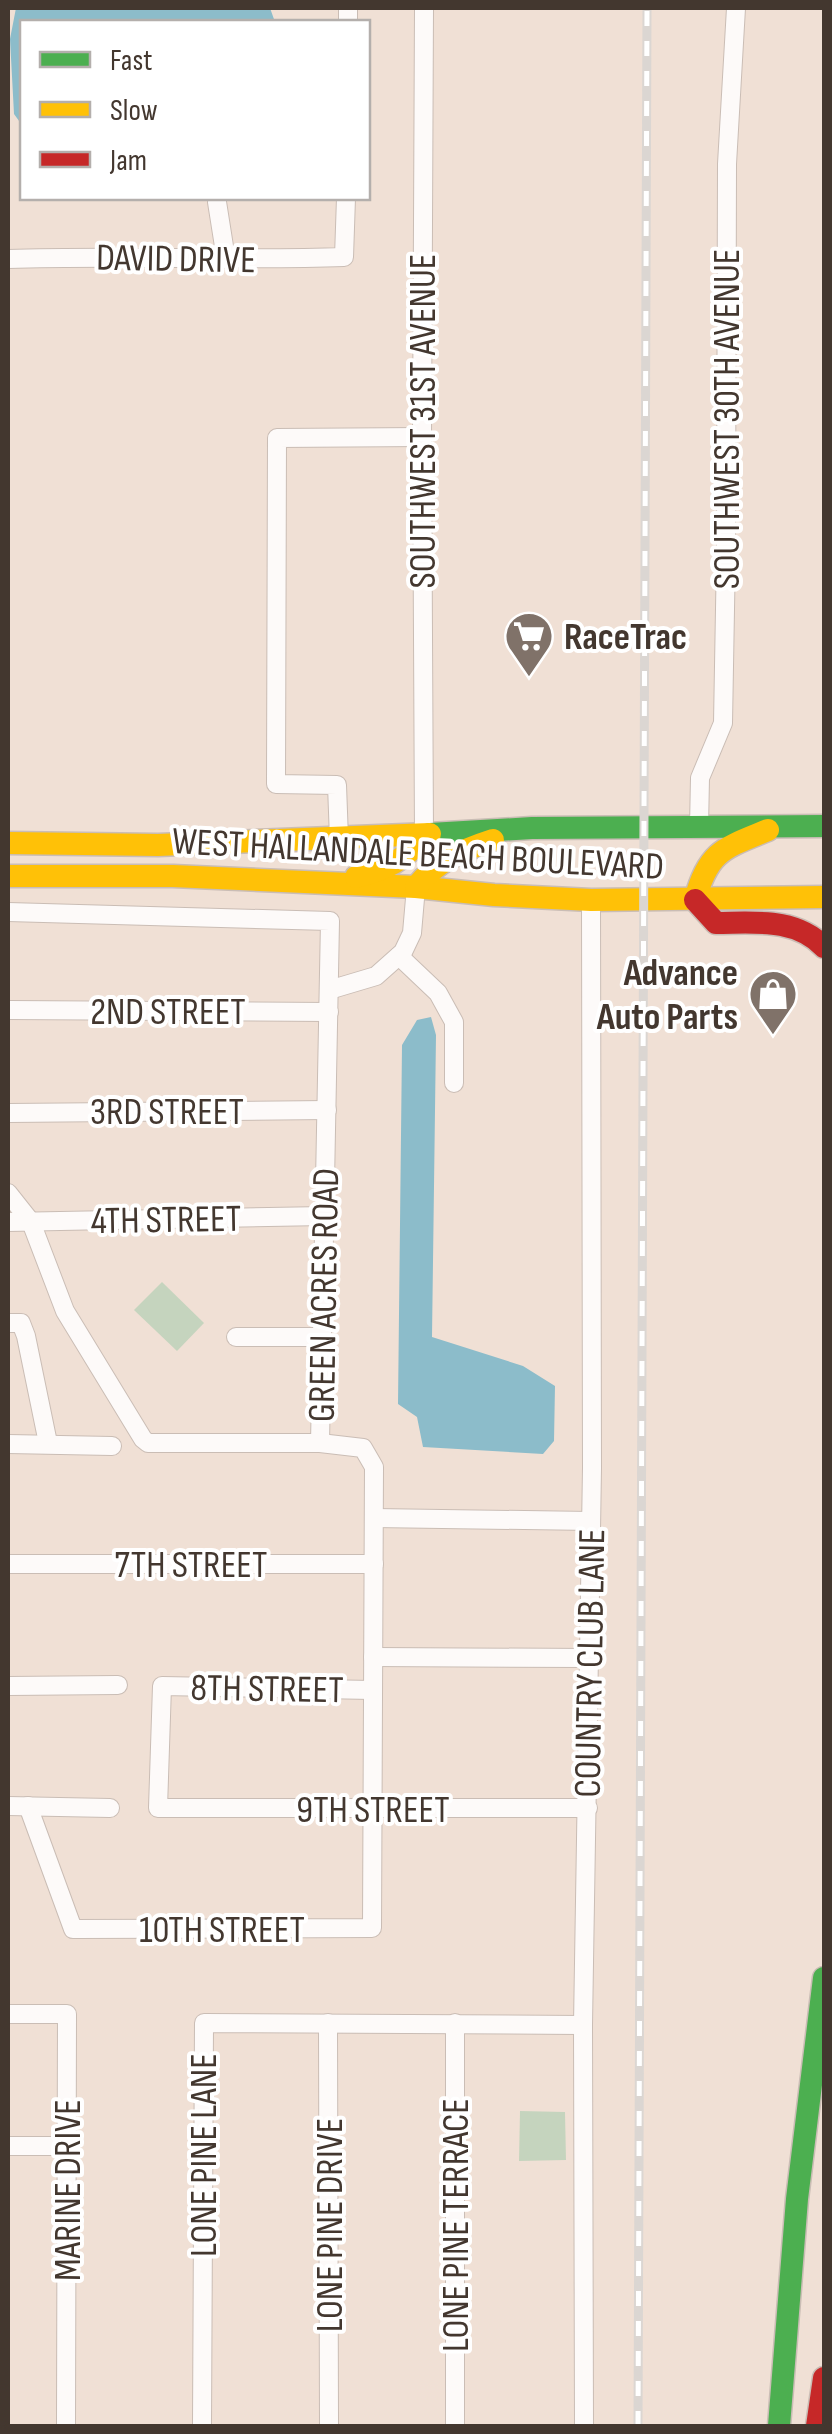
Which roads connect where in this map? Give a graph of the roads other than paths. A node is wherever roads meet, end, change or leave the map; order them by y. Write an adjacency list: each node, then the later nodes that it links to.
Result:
1 (424, 8): 7 (street, SOUTHWEST 31ST AVENUE)
2 (736, 8): 8 (street, SOUTHWEST 30TH AVENUE)
3 (346, 200): 6 (street, DAVID DRIVE)
4 (216, 202): 6 (street)
5 (8, 259): 6 (street, DAVID DRIVE)
6 (226, 259)
7 (422, 437): 12 (street, SOUTHWEST 31ST AVENUE); 13 (street)
8 (699, 826): 9 (main road, WEST HALLANDALE BEACH BOULEVARD); 11 (main road, WEST HALLANDALE BEACH BOULEVARD)
9 (775, 826): 10 (main road, WEST HALLANDALE BEACH BOULEVARD); 20 (main road)
10 (824, 826)
11 (532, 828): 12 (main road, WEST HALLANDALE BEACH BOULEVARD); 17 (main road)
12 (424, 835): 13 (main road, WEST HALLANDALE BEACH BOULEVARD); 16 (main road)
13 (339, 840): 14 (main road, WEST HALLANDALE BEACH BOULEVARD)
14 (8, 842)
15 (8, 876): 16 (main road, WEST HALLANDALE BEACH BOULEVARD)
16 (325, 883): 17 (main road, WEST HALLANDALE BEACH BOULEVARD)
17 (416, 887): 19 (main road, WEST HALLANDALE BEACH BOULEVARD); 23 (street)
18 (824, 897): 20 (main road, WEST HALLANDALE BEACH BOULEVARD)
19 (591, 900): 20 (main road, WEST HALLANDALE BEACH BOULEVARD); 42 (street, COUNTRY CLUB LANE)
20 (695, 900): 22 (main road)
21 (8, 912): 24 (street, GREEN ACRES ROAD)
22 (824, 947)
23 (400, 956): 24 (street); 27 (street)
24 (329, 990): 26 (street, GREEN ACRES ROAD)
25 (8, 1010): 26 (street, 2ND STREET)
26 (329, 1012): 28 (street, GREEN ACRES ROAD)
27 (454, 1083)
28 (327, 1110): 29 (street, 3RD STREET); 31 (street, GREEN ACRES ROAD)
29 (8, 1112)
30 (8, 1193): 33 (street)
31 (324, 1216): 33 (street, 4TH STREET); 36 (street, GREEN ACRES ROAD)
32 (8, 1222): 33 (street, 4TH STREET)
33 (31, 1222): 39 (street)
34 (8, 1323): 37 (street)
35 (236, 1337): 36 (street)
36 (321, 1337): 39 (street, GREEN ACRES ROAD)
37 (48, 1443): 38 (street); 40 (street)
38 (8, 1444)
39 (320, 1444): 41 (street, GREEN ACRES ROAD)
40 (112, 1446)
41 (374, 1518): 42 (street); 44 (street, GREEN ACRES ROAD)
42 (591, 1521): 46 (street, COUNTRY CLUB LANE)
43 (8, 1564): 44 (street, 7TH STREET)
44 (374, 1564): 45 (street, GREEN ACRES ROAD)
45 (372, 1656): 46 (street, 8TH STREET); 49 (street, GREEN ACRES ROAD)
46 (590, 1658): 54 (street, COUNTRY CLUB LANE)
47 (118, 1685): 48 (street)
48 (8, 1686)
49 (372, 1690): 53 (street, 8TH STREET); 55 (street, GREEN ACRES ROAD)
50 (8, 1806): 51 (street)
51 (28, 1806): 52 (street); 56 (street, 10TH STREET)
52 (110, 1808)
53 (158, 1808): 55 (street, 9TH STREET)
54 (588, 1808): 55 (street, 9TH STREET); 61 (street, COUNTRY CLUB LANE)
55 (372, 1810): 56 (street, GREEN ACRES ROAD)
56 (372, 1928)
57 (824, 1978): 66 (main road)
58 (8, 2014): 63 (street, MARINE DRIVE)
59 (328, 2023): 60 (street, LONE PINE LANE); 68 (street, LONE PINE LANE); 69 (street, LONE PINE DRIVE)
60 (455, 2023): 61 (street, LONE PINE LANE); 70 (street, LONE PINE TERRACE)
61 (583, 2024): 71 (street, COUNTRY CLUB LANE)
62 (8, 2146): 63 (street)
63 (67, 2146): 67 (street, MARINE DRIVE)
64 (824, 2150): 66 (main road)
65 (824, 2378): 72 (main road)
66 (780, 2416)
67 (66, 2426)
68 (202, 2426)
69 (329, 2426)
70 (456, 2426)
71 (584, 2426)
72 (818, 2426)

